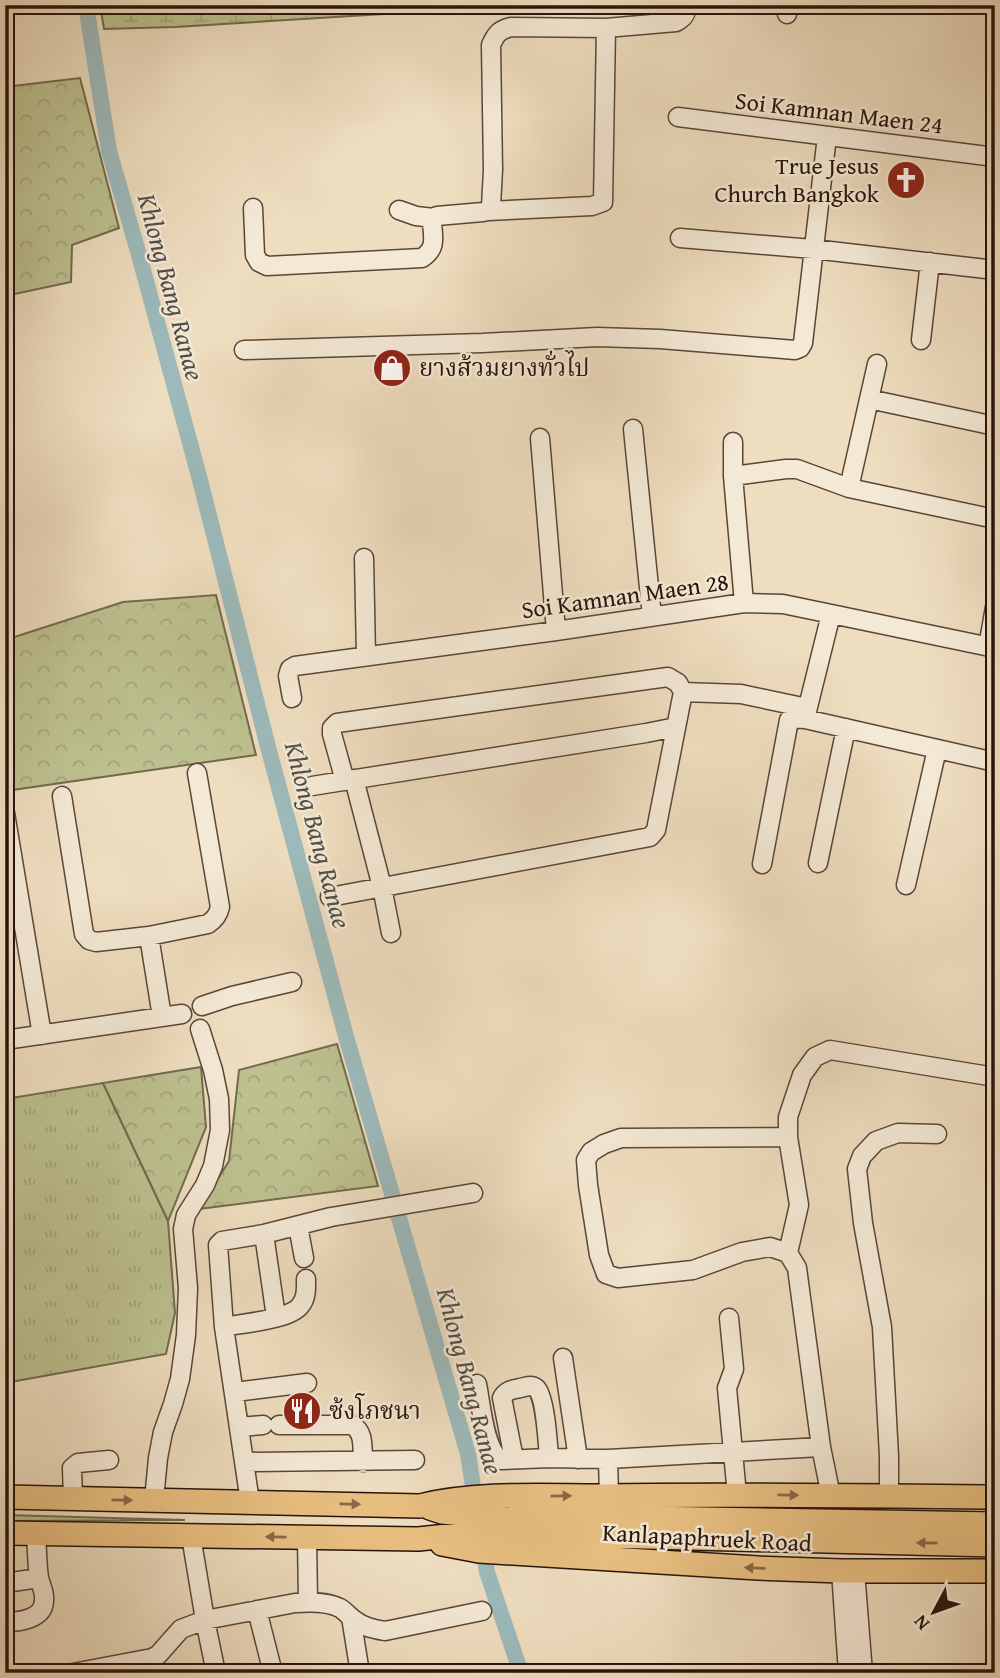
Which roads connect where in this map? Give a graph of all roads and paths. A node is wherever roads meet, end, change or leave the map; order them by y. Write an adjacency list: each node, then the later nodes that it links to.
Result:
1 (687, 5): 2 (street)
2 (606, 28): 8 (street); 8 (street)
3 (678, 117): 4 (street, Soi Kamnan Maen 24)
4 (827, 136): 5 (street, Soi Kamnan Maen 24); 11 (street)
5 (995, 157)
6 (253, 208): 9 (street)
7 (399, 210): 9 (street)
8 (488, 211): 9 (street)
9 (434, 218)
10 (680, 238): 11 (street)
11 (813, 249): 12 (street); 15 (street)
12 (930, 262): 13 (street); 14 (street)
13 (995, 270)
14 (921, 340)
15 (244, 350)
16 (877, 364): 17 (street)
17 (869, 399): 18 (street); 23 (street)
18 (995, 426)
19 (633, 429): 29 (street)
20 (540, 438): 30 (street)
21 (733, 442): 22 (street)
22 (733, 476): 23 (street); 26 (street)
23 (849, 488): 24 (street)
24 (995, 519)
25 (364, 558): 32 (street)
26 (744, 603): 28 (street, Soi Kamnan Maen 28); 29 (street, Soi Kamnan Maen 28)
27 (995, 607): 31 (street)
28 (831, 614): 31 (street, Soi Kamnan Maen 28); 35 (street)
29 (652, 617): 30 (street, Soi Kamnan Maen 28)
30 (556, 631): 32 (street, Soi Kamnan Maen 28)
31 (991, 647)
32 (366, 656): 34 (street, Soi Kamnan Maen 28)
33 (683, 692): 35 (street); 36 (street); 41 (street)
34 (292, 698)
35 (806, 713): 37 (street); 46 (street)
36 (676, 727): 41 (street); 48 (street)
37 (846, 728): 38 (street); 45 (street)
38 (936, 748): 39 (street); 47 (street)
39 (995, 762)
40 (197, 773): 51 (street)
41 (349, 780): 42 (street); 48 (street)
42 (312, 786)
43 (62, 796): 51 (street)
44 (5, 813): 57 (street)
45 (818, 863)
46 (762, 864)
47 (906, 885)
48 (382, 887): 49 (street); 50 (street)
49 (330, 897)
50 (391, 933)
51 (149, 936): 55 (street)
52 (292, 982): 53 (street)
53 (202, 1006): 54 (street); 56 (street)
54 (182, 1014): 55 (street); 56 (street)
55 (162, 1017): 57 (street)
56 (200, 1029): 93 (street)
57 (42, 1035): 58 (street)
58 (5, 1040)
59 (995, 1077): 61 (street)
60 (937, 1134): 89 (street)
61 (788, 1137): 65 (street); 65 (street)
62 (473, 1193): 63 (street)
63 (298, 1226): 64 (street); 66 (street)
64 (264, 1234): 68 (street); 70 (street)
65 (788, 1253): 76 (street)
66 (304, 1258)
67 (306, 1279): 68 (street)
68 (276, 1317): 70 (street)
69 (729, 1318): 77 (street)
70 (224, 1327): 74 (street)
71 (563, 1358): 80 (street)
72 (307, 1383): 74 (street)
73 (477, 1384): 79 (street)
74 (234, 1392): 75 (street)
75 (240, 1427): 84 (street); 85 (street)
76 (821, 1447): 77 (street); 88 (street)
77 (733, 1451): 81 (street); 86 (street)
78 (549, 1458): 79 (street); 79 (street); 80 (street)
79 (514, 1459)
80 (578, 1459): 81 (street)
81 (608, 1459): 87 (street)
82 (109, 1460): 92 (street)
83 (415, 1460): 85 (street)
84 (245, 1462): 85 (street); 94 (street)
85 (363, 1462)
86 (737, 1494): 87 (main road, Kanlapaphruek Road); 88 (main road, Kanlapaphruek Road, one-way to 88)
87 (609, 1496): 95 (main road, Kanlapaphruek Road, one-way to 87)
88 (831, 1496): 89 (main road, Kanlapaphruek Road)
89 (889, 1496): 91 (main road, Kanlapaphruek Road)
90 (5, 1497): 92 (main road, Kanlapaphruek Road)
91 (995, 1497)
92 (73, 1499): 93 (main road, Kanlapaphruek Road, one-way to 93)
93 (154, 1500): 94 (main road, Kanlapaphruek Road)
94 (250, 1502): 95 (main road, Kanlapaphruek Road, one-way to 95)
95 (486, 1524): 97 (main road, Kanlapaphruek Road); 101 (main road, Kanlapaphruek Road); 103 (main road, Kanlapaphruek Road, one-way to 95)
96 (995, 1524): 97 (main road, Kanlapaphruek Road)
97 (844, 1531): 102 (main road, Kanlapaphruek Road, one-way to 97)
98 (5, 1533): 99 (main road, Kanlapaphruek Road)
99 (36, 1534): 100 (main road, Kanlapaphruek Road); 105 (street)
100 (191, 1536): 101 (main road, Kanlapaphruek Road, one-way to 100); 111 (street)
101 (307, 1538): 107 (street)
102 (995, 1545)
103 (848, 1571): 104 (main road, Kanlapaphruek Road); 118 (street); 119 (street)
104 (995, 1571)
105 (39, 1578): 106 (street); 112 (street)
106 (5, 1583)
107 (308, 1602): 108 (street); 110 (street)
108 (257, 1611): 111 (street); 116 (street)
109 (482, 1611): 110 (street)
110 (351, 1617): 117 (street)
111 (205, 1620): 113 (street); 115 (street)
112 (5, 1622)
113 (160, 1664): 114 (street)
114 (75, 1673)
115 (216, 1673)
116 (274, 1673)
117 (360, 1673)
118 (848, 1673)
119 (863, 1673)

